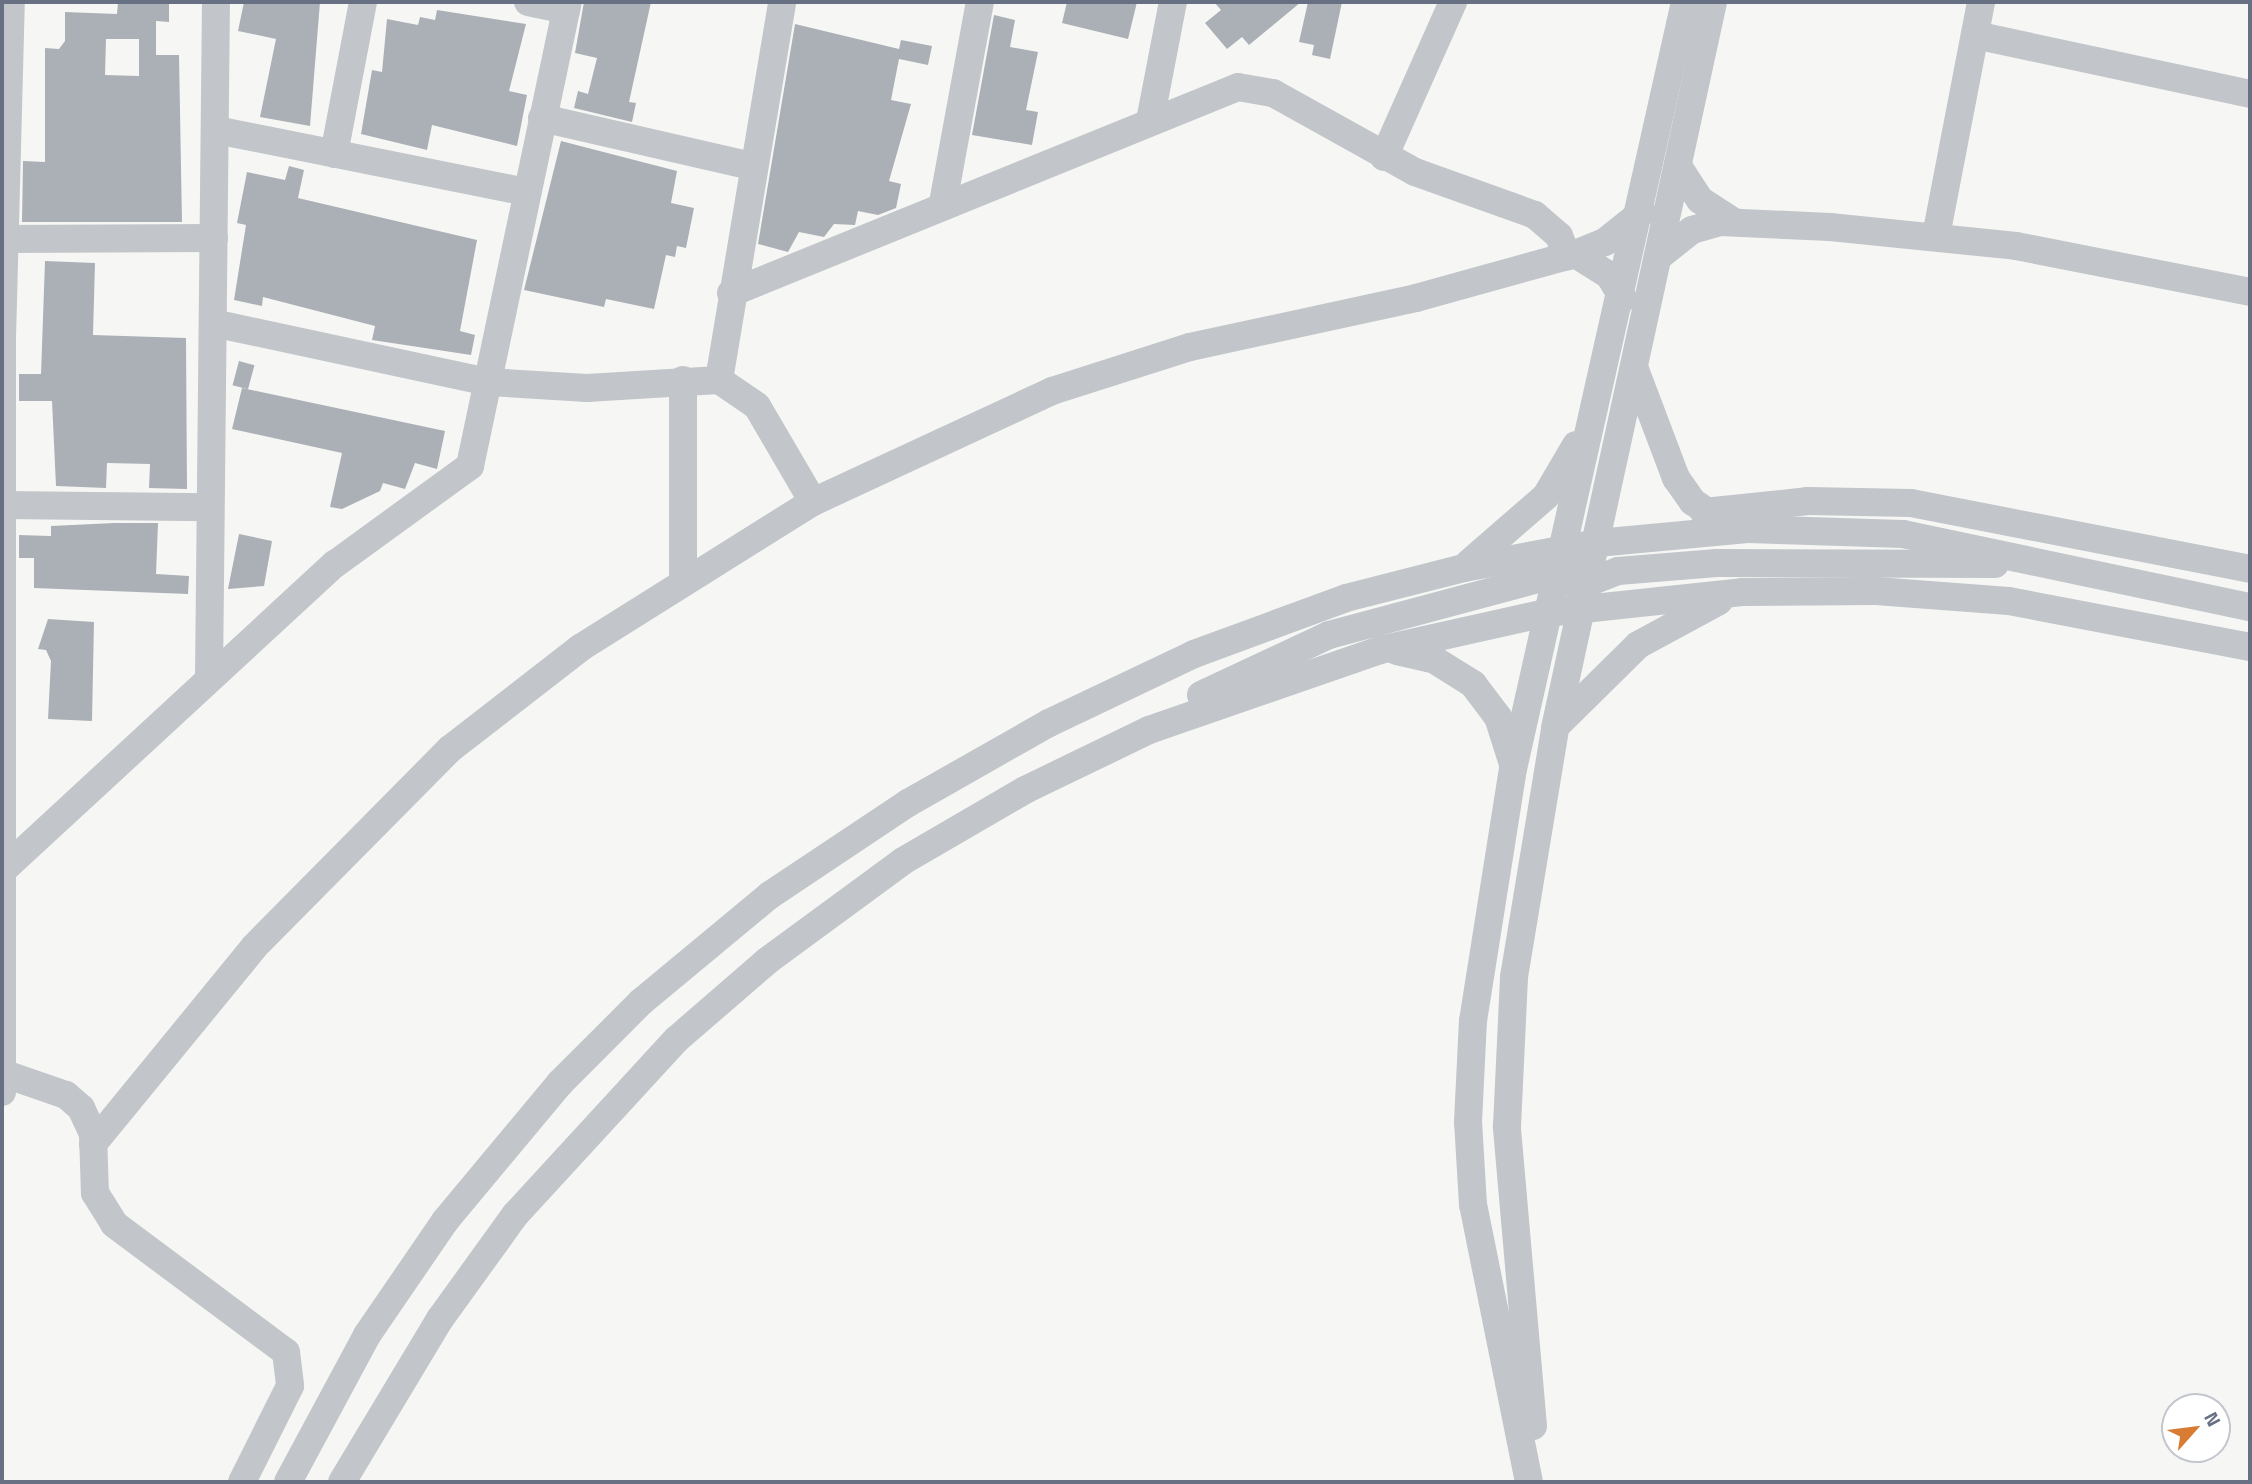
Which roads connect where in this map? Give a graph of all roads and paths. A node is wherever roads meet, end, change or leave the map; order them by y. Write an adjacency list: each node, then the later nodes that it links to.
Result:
1 (11, 2): 14 (street)
2 (216, 2): 18 (street)
3 (363, 2): 19 (street)
4 (528, 2): 12 (street)
5 (782, 2): 21 (street)
6 (981, 2): 24 (street)
7 (1173, 2): 17 (street)
8 (1453, 2): 20 (street)
9 (1685, 2): 25 (street)
10 (1713, 2): 22 (street)
11 (1981, 2): 13 (street)
12 (567, 6): 16 (street)
13 (1975, 35): 15 (street); 27 (street)
14 (6, 52): 29 (street)
15 (2250, 94)
16 (542, 118): 21 (street); 23 (street)
17 (1150, 121): 20 (street); 24 (street)
18 (216, 130): 19 (street); 28 (street)
19 (334, 154): 23 (street)
20 (1384, 157): 30 (street)
21 (752, 166): 33 (street)
22 (1678, 166): 26 (street); 31 (street)
23 (526, 192): 40 (street)
24 (943, 203): 33 (street)
25 (1642, 212): 30 (street); 34 (street)
26 (1734, 222): 27 (street); 31 (street)
27 (1936, 236): 32 (street)
28 (214, 238): 29 (street); 35 (street)
29 (3, 239): 36 (street)
30 (1571, 255): 34 (street); 42 (street)
31 (1658, 257): 37 (street)
32 (2250, 292)
33 (730, 293): 39 (street)
34 (1623, 298): 41 (street)
35 (213, 323): 40 (street); 44 (street)
36 (2, 339): 43 (street)
37 (1634, 367): 45 (street); 47 (street)
38 (683, 380): 39 (street); 40 (street); 54 (street)
39 (719, 380): 42 (street)
40 (489, 382): 61 (street)
41 (1598, 402): 48 (street); 50 (street)
42 (813, 502): 54 (street)
43 (2, 505): 44 (street); 62 (street)
44 (210, 508): 61 (street)
45 (1704, 512): 46 (street); 51 (street)
46 (1747, 529): 47 (street); 49 (street)
47 (1597, 543): 48 (street); 52 (street); 53 (street)
48 (1562, 549): 50 (street); 52 (street)
49 (2046, 563): 53 (street); 56 (street)
50 (1464, 568): 70 (street)
51 (2250, 569)
52 (1555, 578): 58 (street); 64 (street)
53 (1588, 580): 57 (street); 58 (street)
54 (683, 582): 68 (street)
55 (1742, 592): 57 (street); 59 (street); 63 (street)
56 (2250, 607)
57 (1581, 608): 58 (street); 63 (street)
58 (1546, 613): 60 (street); 65 (street)
59 (2250, 647)
60 (1380, 650): 64 (street); 65 (street)
61 (209, 678): 66 (street)
62 (2, 719): 66 (street)
63 (1555, 728): 75 (street)
64 (1149, 730): 73 (street)
65 (1513, 769): 74 (street)
66 (4, 869): 67 (street)
67 (3, 1083): 68 (street)
68 (93, 1144): 69 (street)
69 (271, 1424): 70 (street); 71 (street)
70 (316, 1426): 72 (street)
71 (242, 1482)
72 (288, 1482)
73 (342, 1482)
74 (1529, 1482)
75 (1541, 1482)

